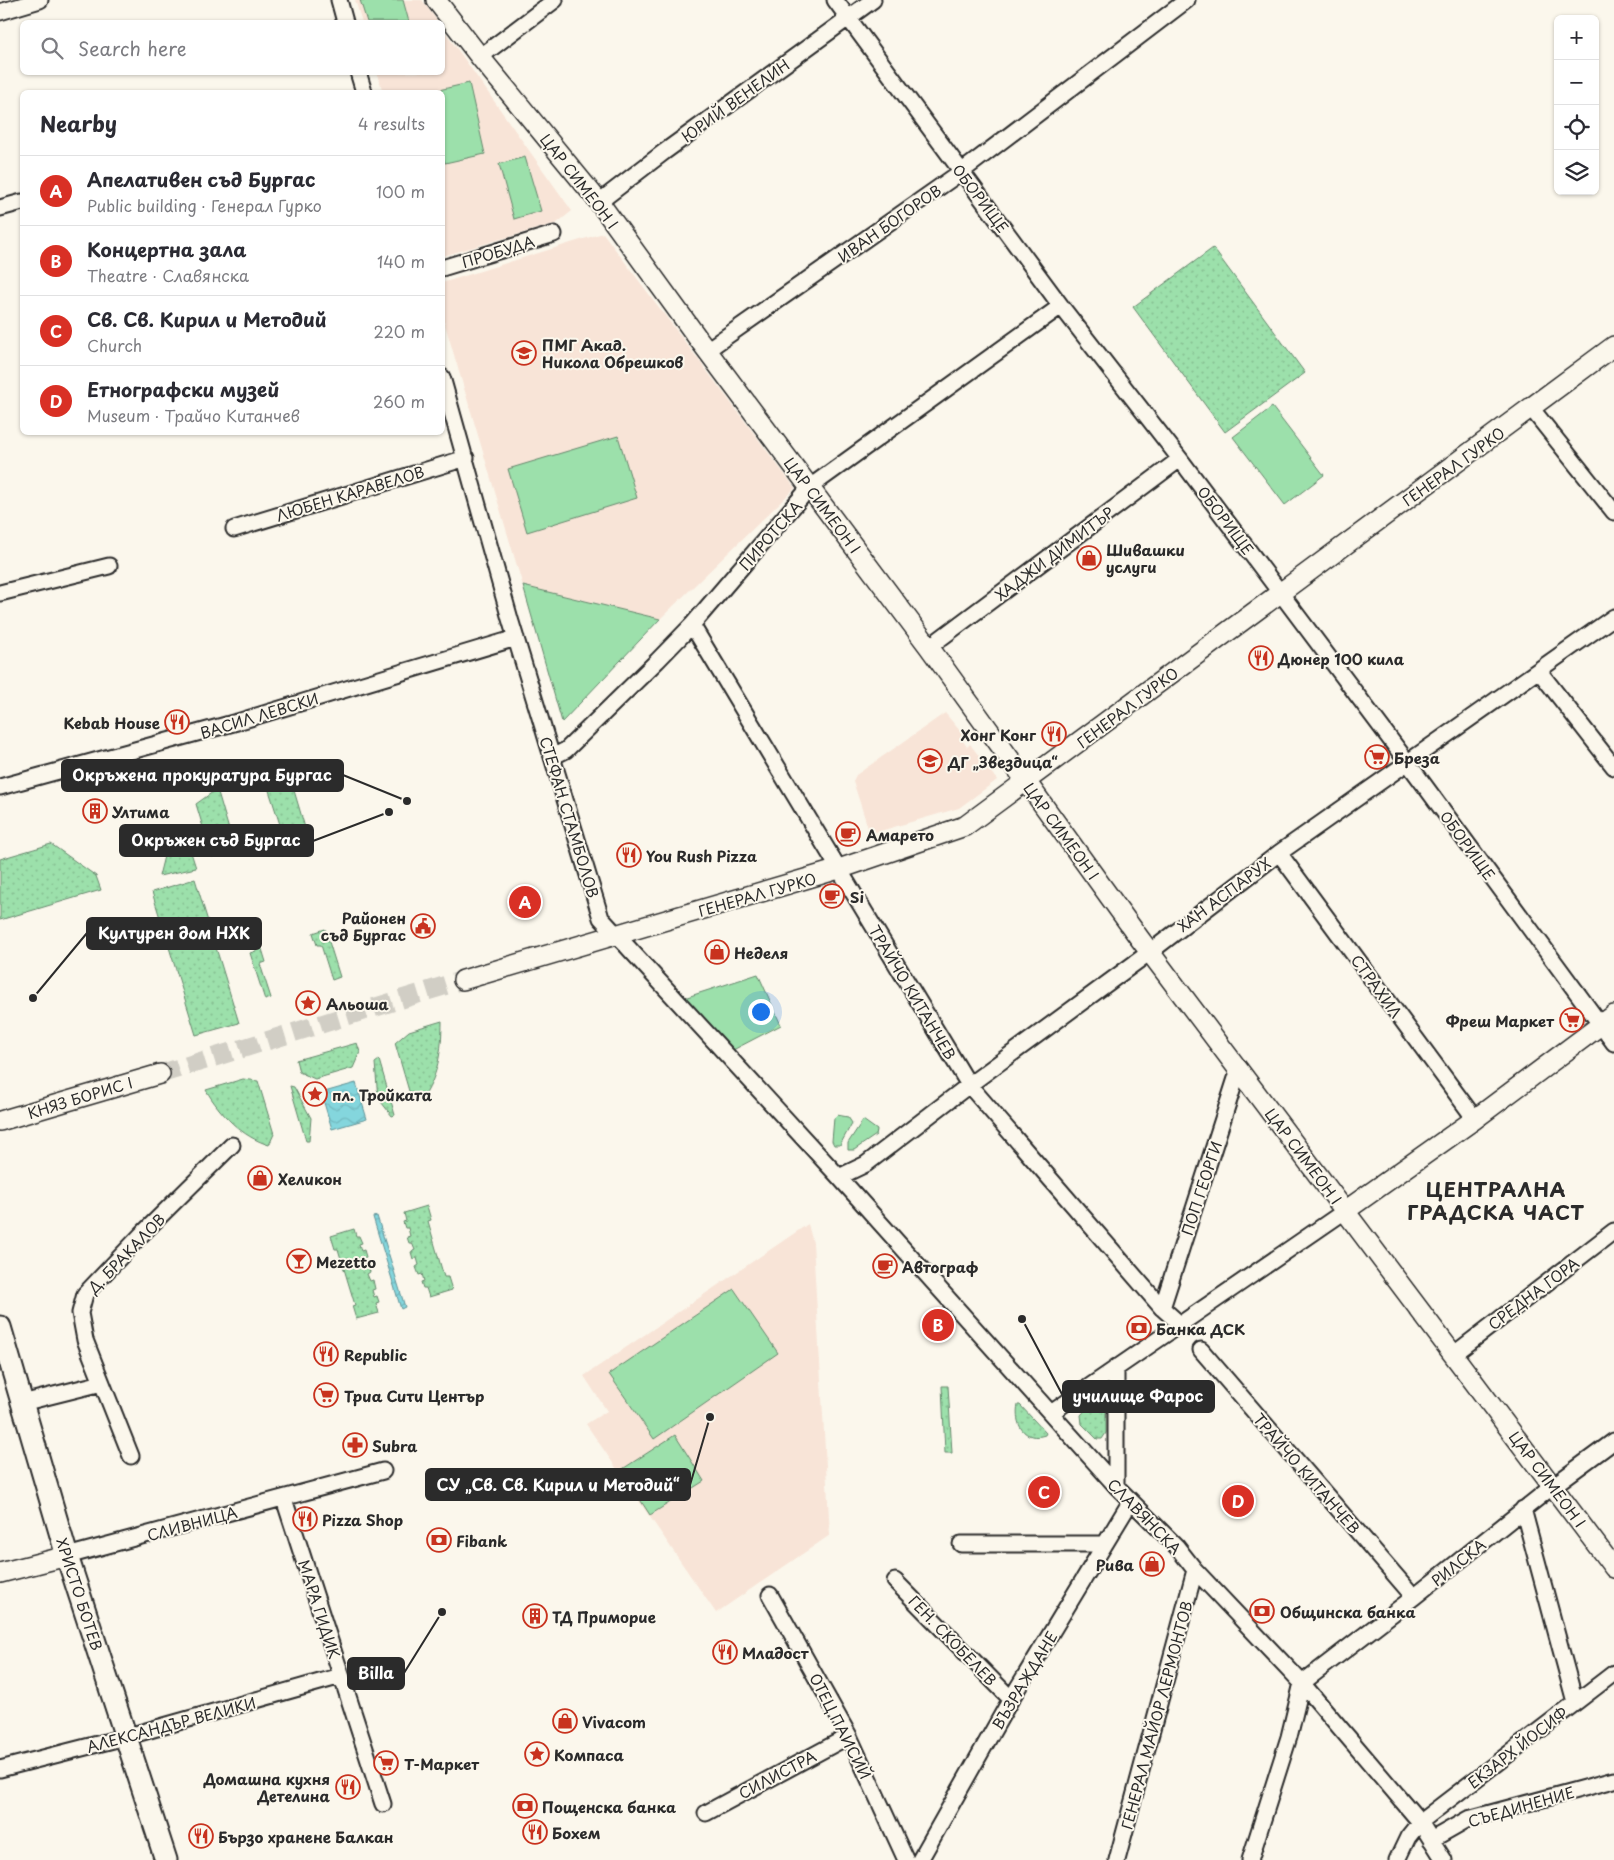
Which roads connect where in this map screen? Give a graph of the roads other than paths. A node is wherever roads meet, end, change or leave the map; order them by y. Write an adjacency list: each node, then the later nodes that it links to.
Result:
1 (40, 0): 8 (street)
2 (339, 0): 10 (street)
3 (436, 0): 11 (street, ЦАР СИМЕОН I)
4 (555, 0): 11 (street)
5 (834, 0): 9 (street, ОБОРИЩЕ)
6 (873, 0): 9 (street, ЮРИЙ ВЕНЕЛИН)
7 (1187, 0): 14 (street, ИВАН БОГОРОВ)
8 (0, 12)
9 (849, 19): 14 (street, ОБОРИЩЕ); 15 (street, ЮРИЙ ВЕНЕЛИН)
10 (344, 20)
11 (480, 57): 15 (street, ЦАР СИМЕОН I)
12 (359, 75): 13 (street)
13 (363, 90)
14 (961, 172): 20 (street, ОБОРИЩЕ); 22 (street, ИВАН БОГОРОВ)
15 (599, 202): 22 (street, ЦАР СИМЕОН I)
16 (20, 203): 17 (street)
17 (0, 208)
18 (554, 234): 19 (street, ПРОБУДА)
19 (445, 267)
20 (1061, 306): 26 (street, ОБОРИЩЕ); 27 (street, ПИРОТСКА)
21 (1614, 346): 24 (street, ГЕНЕРАЛ ГУРКО)
22 (707, 350): 27 (street, ЦАР СИМЕОН I)
23 (445, 387): 25 (street, СТЕФАН СТАМБОЛОВ)
24 (1532, 408): 28 (street); 31 (street, ГЕНЕРАЛ ГУРКО)
25 (466, 458): 29 (street, ЛЮБЕН КАРАВЕЛОВ); 35 (street, СТЕФАН СТАМБОЛОВ)
26 (1180, 459): 31 (street, ОБОРИЩЕ); 36 (street, ХАДЖИ ДИМИТЪР)
27 (810, 487): 34 (street, ПИРОТСКА); 36 (street, ЦАР СИМЕОН I)
28 (1614, 512)
29 (234, 529)
30 (109, 566): 32 (street)
31 (1280, 593): 39 (street, ОБОРИЩЕ); 41 (street, ГЕНЕРАЛ ГУРКО)
32 (0, 594)
33 (1614, 617): 37 (street, ХАН АСПАРУХ)
34 (692, 625): 38 (street, ПИРОТСКА); 44 (street, ТРАЙЧО КИТАНЧЕВ)
35 (516, 638): 38 (street, СТЕФАН СТАМБОЛОВ); 42 (street, ВАСИЛ ЛЕВСКИ)
36 (929, 646): 41 (street, ЦАР СИМЕОН I)
37 (1538, 671): 39 (street, ХАН АСПАРУХ); 40 (street)
38 (552, 757): 45 (street, СТЕФАН СТАМБОЛОВ)
39 (1408, 763): 43 (street, ХАН АСПАРУХ); 48 (street, ОБОРИЩЕ)
40 (1614, 767)
41 (1026, 782): 44 (street, ГЕНЕРАЛ ГУРКО); 46 (street, ЦАР СИМЕОН I)
42 (0, 787)
43 (1279, 853): 46 (street, ХАН АСПАРУХ); 53 (street, СТРАХИЛ)
44 (839, 869): 45 (street, ГЕНЕРАЛ ГУРКО); 52 (street, ТРАЙЧО КИТАНЧЕВ)
45 (615, 934): 47 (street, ГЕНЕРАЛ ГУРКО); 56 (street, СТЕФАН СТАМБОЛОВ)
46 (1150, 952): 50 (street, ЦАР СИМЕОН I); 52 (street, ХАН АСПАРУХ)
47 (463, 980)
48 (1607, 1020): 49 (street, ОБОРИЩЕ); 53 (street)
49 (1614, 1043)
50 (1239, 1069): 57 (street, ЦАР СИМЕОН I); 59 (street, ПОП ГЕОРГИ)
51 (160, 1074): 54 (street, КНЯЗ БОРИС I)
52 (969, 1085): 56 (street, ХАН АСПАРУХ); 59 (street, ТРАЙЧО КИТАНЧЕВ)
53 (1475, 1119): 57 (street)
54 (0, 1121)
55 (232, 1145): 65 (street, Д. БРАКАЛОВ)
56 (839, 1177): 67 (street, СЛАВЯНСКА)
57 (1345, 1211): 60 (street); 63 (street, ЦАР СИМЕОН I)
58 (1614, 1231): 63 (street, СРЕДНА ГОРА)
59 (1162, 1308): 60 (street, ТРАЙЧО КИТАНЧЕВ)
60 (1181, 1325): 64 (street)
61 (0, 1327): 66 (main road, ХРИСТО БОТЕВ)
62 (1201, 1350): 84 (street, ТРАЙЧО КИТАНЧЕВ)
63 (1453, 1355): 72 (street, ЦАР СИМЕОН I)
64 (1116, 1367): 67 (street); 71 (street)
65 (102, 1383): 66 (street); 69 (street, Д. БРАКАЛОВ)
66 (22, 1403): 78 (main road, ХРИСТО БОТЕВ)
67 (1051, 1413): 71 (street, СЛАВЯНСКА)
68 (1614, 1441): 72 (street, РИЛСКА)
69 (131, 1456)
70 (383, 1471): 73 (street, СЛИВНИЦА)
71 (1116, 1486): 74 (street, СЛАВЯНСКА)
72 (1553, 1486): 75 (street, РИЛСКА); 79 (street, ЦАР СИМЕОН I)
73 (284, 1498): 78 (street, СЛИВНИЦА); 86 (street, МАРА ГИДИК)
74 (1131, 1501): 77 (street, ВЪЗРАЖДАНЕ); 80 (street, СЛАВЯНСКА)
75 (1523, 1510): 84 (street, РИЛСКА); 89 (street)
76 (961, 1544): 77 (street)
77 (1105, 1544): 88 (street, ВЪЗРАЖДАНЕ)
78 (67, 1556): 81 (street, СЛИВНИЦА); 91 (main road, ХРИСТО БОТЕВ)
79 (1614, 1568)
80 (1195, 1570): 87 (street, СЛАВЯНСКА); 101 (street, ГЕНЕРАЛ МАЙОР ЛЕРМОНТОВ)
81 (0, 1573)
82 (895, 1581): 88 (street, ГЕН. СКОБЕЛЕВ)
83 (770, 1595): 90 (street, ОТЕЦ ПАИСИЙ)
84 (1414, 1597): 87 (street, РИЛСКА)
85 (1614, 1673): 89 (street, ЕКЗАРХ ЙОСИФ)
86 (341, 1676): 91 (street, АЛЕКСАНДЪР ВЕЛИКИ); 94 (street, МАРА ГИДИК)
87 (1302, 1683): 96 (street, СЛАВЯНСКА); 102 (street)
88 (1011, 1700): 100 (street, ВЪЗРАЖДАНЕ)
89 (1575, 1702): 96 (street, ЕКЗАРХ ЙОСИФ)
90 (849, 1736): 95 (street, СИЛИСТРА); 99 (street, ОТЕЦ ПАИСИЙ)
91 (125, 1737): 92 (street, АЛЕКСАНДЪР ВЕЛИКИ); 98 (main road, ХРИСТО БОТЕВ)
92 (0, 1768)
93 (1614, 1780): 97 (street, СЪЕДИНЕНИЕ)
94 (383, 1804)
95 (706, 1813)
96 (1420, 1822): 97 (street, СЛАВЯНСКА); 103 (street, ЕКЗАРХ ЙОСИФ)
97 (1431, 1840): 104 (street, СЛАВЯНСКА)
98 (166, 1860)
99 (906, 1860)
100 (920, 1860)
101 (1117, 1860)
102 (1250, 1860)
103 (1397, 1860)
104 (1444, 1860)

